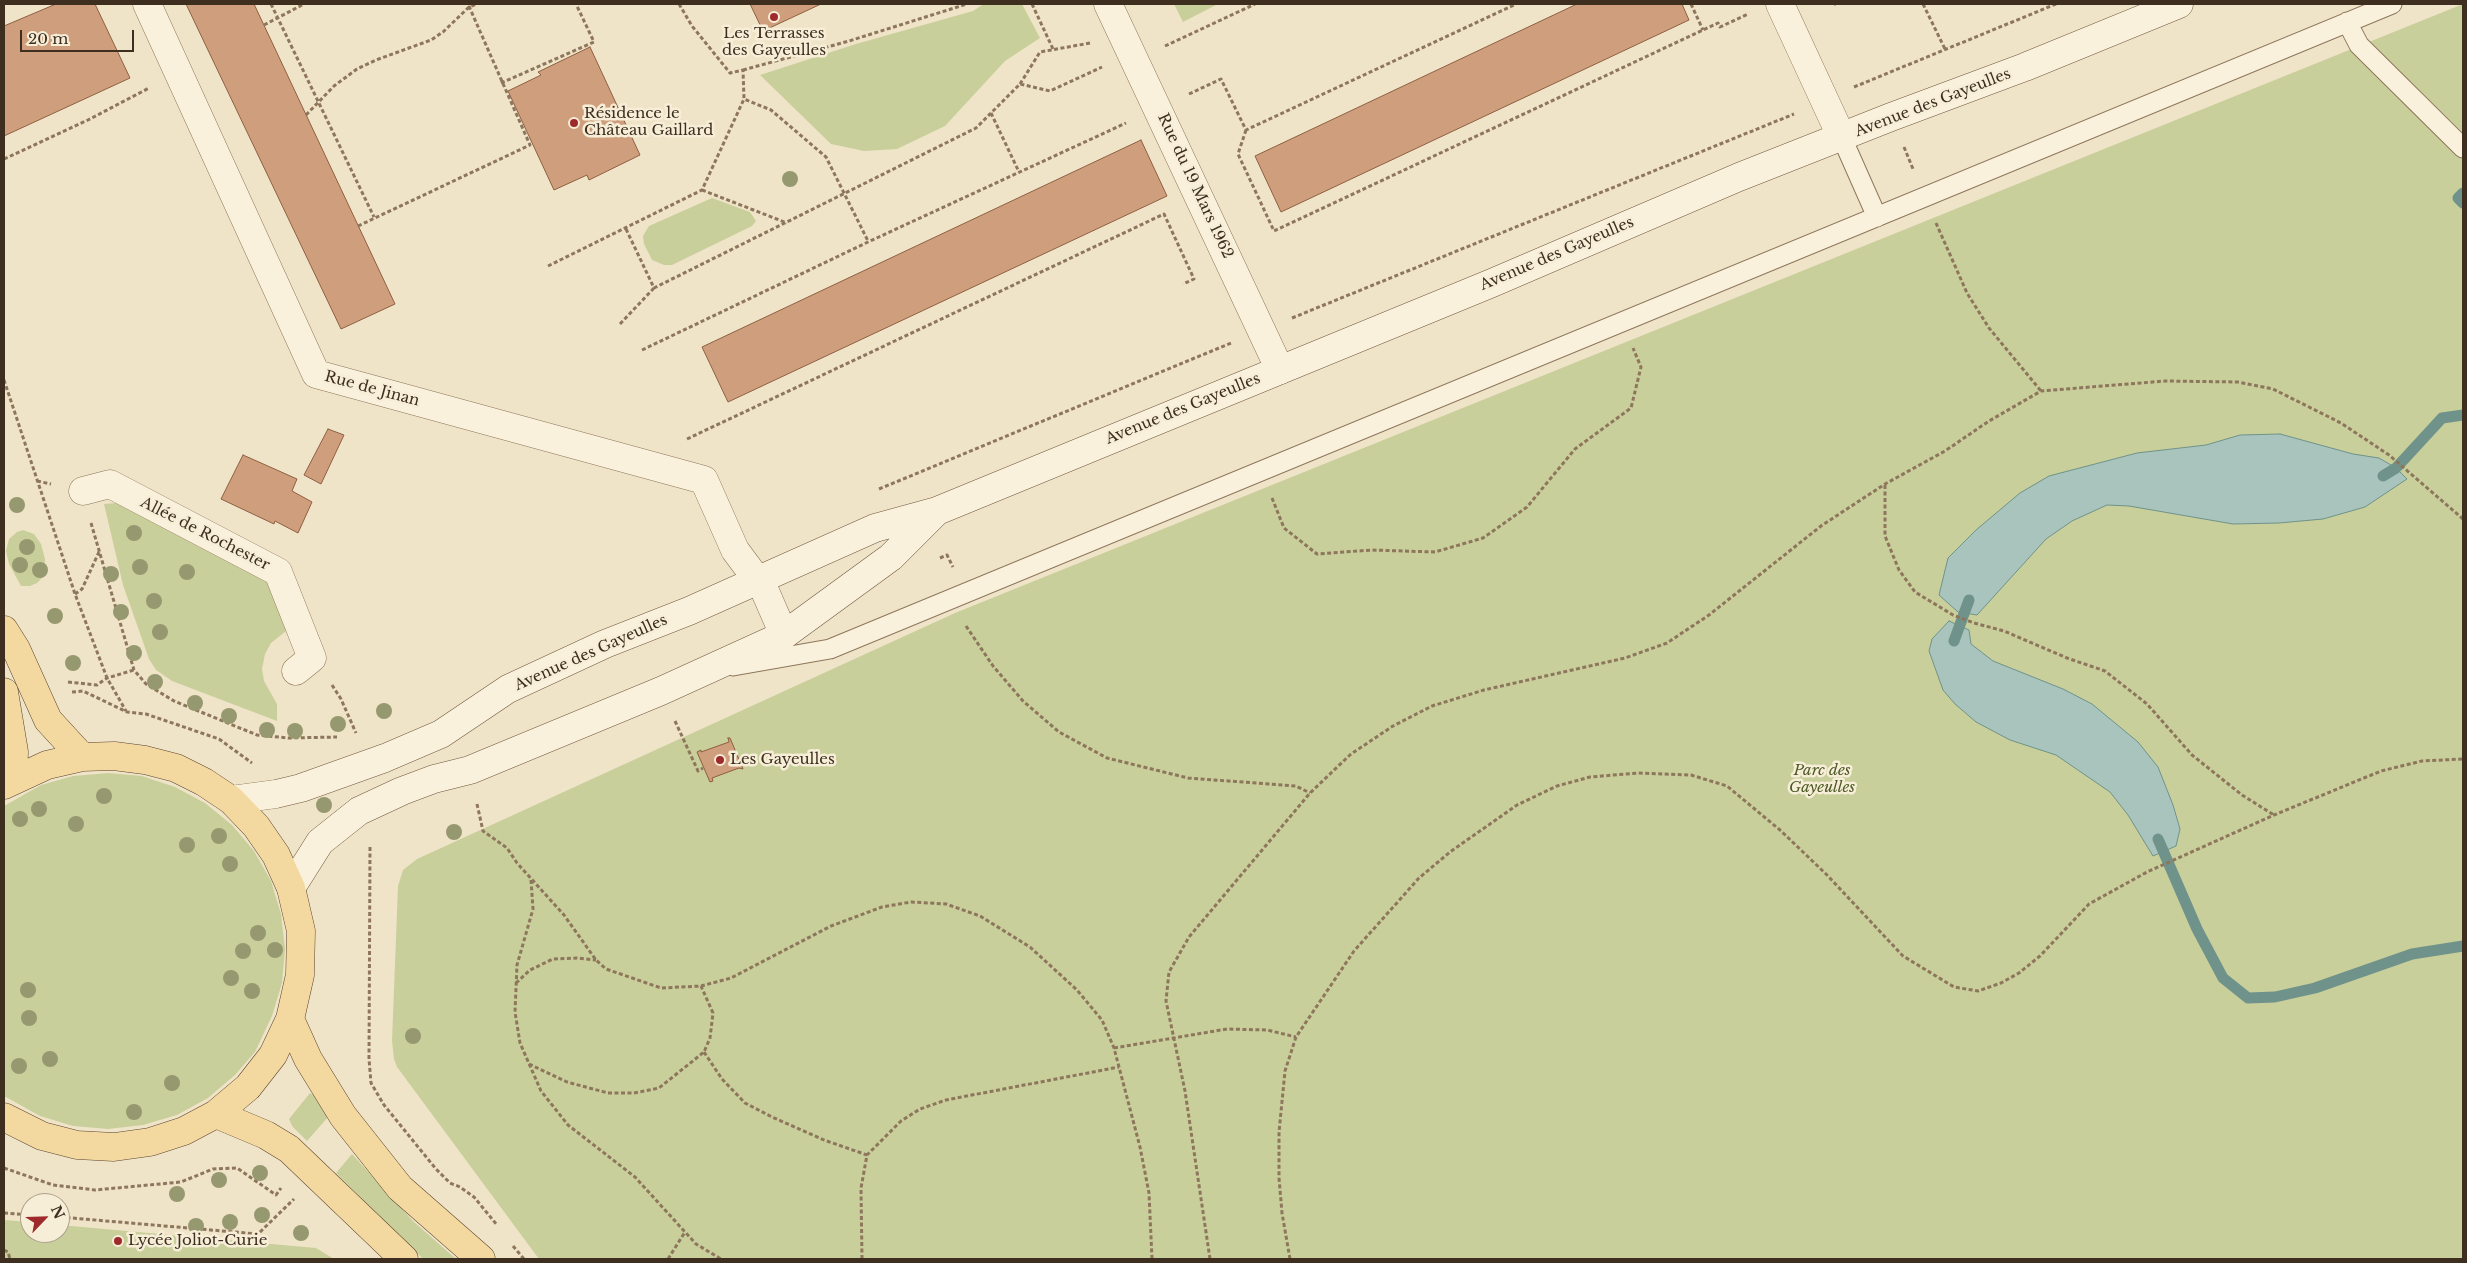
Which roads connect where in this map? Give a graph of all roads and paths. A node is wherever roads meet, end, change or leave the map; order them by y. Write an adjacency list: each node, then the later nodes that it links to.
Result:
1 (147, 4): 28 (street, Rue de Jinan)
2 (271, 4): 20 (path)
3 (304, 4): 20 (path)
4 (477, 4): 18 (path)
5 (576, 4): 30 (path)
6 (679, 4): 27 (path)
7 (967, 4): 27 (path)
8 (1032, 4): 24 (path)
9 (1108, 4): 26 (street, Rue du 19 Mars 1962)
10 (1255, 4): 26 (path)
11 (1516, 4): 39 (path)
12 (1691, 4): 23 (path)
13 (1780, 4): 34 (street)
14 (1923, 4): 25 (path)
15 (2056, 4): 25 (path)
16 (2179, 4): 38 (street, Avenue des Gayeulles)
17 (2392, 4): 21 (lane)
18 (468, 5): 30 (path); 33 (path)
19 (1753, 12): 23 (path)
20 (278, 18): 22 (path); 33 (path)
21 (2347, 22): 41 (lane); 46 (lane)
22 (264, 25)
23 (1703, 30): 39 (path)
24 (1053, 49): 26 (path); 31 (path)
25 (1945, 49): 29 (path)
26 (1130, 50): 31 (path); 35 (street, Rue du 19 Mars 1962)
27 (743, 70): 32 (path)
28 (179, 73): 42 (path); 71 (street, Rue de Jinan)
29 (1876, 78): 34 (path); 38 (path)
30 (501, 83): 47 (path)
31 (1020, 84): 36 (path)
32 (744, 99): 44 (path); 45 (path)
33 (320, 101): 37 (path); 47 (path)
34 (1825, 101): 40 (street); 58 (path)
35 (1158, 108): 39 (path); 43 (path); 58 (street, Rue du 19 Mars 1962)
36 (991, 113): 43 (path); 45 (path)
37 (306, 115)
38 (1892, 117): 40 (street, Avenue des Gayeulles); 46 (path)
39 (1246, 130)
40 (1842, 138): 48 (lane); 60 (street, Avenue des Gayeulles)
41 (2463, 148)
42 (4, 158)
43 (1020, 172): 52 (path)
44 (702, 190): 49 (path); 51 (path)
45 (845, 194): 49 (path); 52 (path)
46 (1925, 196): 48 (lane); 62 (path)
47 (374, 217): 50 (path)
48 (1877, 217): 56 (lane)
49 (788, 223): 55 (path)
50 (358, 226)
51 (626, 229): 53 (path); 55 (path)
52 (868, 242): 59 (path)
53 (548, 266)
54 (1182, 284): 63 (path)
55 (654, 288): 57 (path)
56 (1622, 322): 64 (lane); 64 (path)
57 (620, 324)
58 (1262, 330): 60 (street, Rue du 19 Mars 1962); 66 (path)
59 (642, 350)
60 (1280, 370): 68 (street, Avenue des Gayeulles)
61 (4, 380): 72 (path)
62 (2041, 391): 65 (path); 69 (path)
63 (686, 440)
64 (1261, 472): 73 (lane)
65 (1885, 484): 91 (path); 93 (path)
66 (877, 490)
67 (83, 491): 70 (path); 76 (street, Allée de Rochester)
68 (937, 511): 71 (street, Avenue des Gayeulles); 75 (street, Avenue des Gayeulles)
69 (2463, 519)
70 (99, 552): 72 (path); 77 (path)
71 (757, 580): 75 (street); 92 (street, Avenue des Gayeulles)
72 (75, 594): 80 (path)
73 (953, 599): 78 (lane); 91 (path)
74 (4, 630): 86 (main road)
75 (784, 634): 78 (street, Avenue des Gayeulles)
76 (304, 665): 85 (path)
77 (134, 670): 80 (path); 84 (path)
78 (707, 671): 81 (street, Avenue des Gayeulles)
79 (61, 678): 80 (path)
80 (107, 678): 83 (path)
81 (661, 691): 88 (path); 89 (street, Avenue des Gayeulles)
82 (4, 692): 90 (main road)
83 (127, 712)
84 (338, 737)
85 (348, 737)
86 (82, 757): 90 (main road); 92 (main road)
87 (2463, 759): 93 (path)
88 (703, 768)
89 (470, 770): 94 (path); 95 (street, Avenue des Gayeulles)
90 (9, 782)
91 (1310, 793): 100 (path)
92 (231, 800): 95 (main road)
93 (2274, 815): 101 (path)
94 (531, 880): 96 (path); 97 (path)
95 (291, 888): 99 (main road)
96 (596, 960): 97 (path); 98 (path)
97 (516, 983): 104 (path)
98 (702, 986): 102 (path); 103 (path)
99 (290, 1018): 107 (main road); 122 (main road)
100 (1174, 1037): 101 (path); 102 (path); 128 (path)
101 (1296, 1037): 129 (path)
102 (1114, 1048): 105 (path)
103 (704, 1052): 104 (path); 109 (path)
104 (528, 1063): 117 (path)
105 (1119, 1066): 109 (path); 127 (path)
106 (371, 1084): 116 (path)
107 (216, 1114): 108 (main road); 111 (main road)
108 (4, 1117)
109 (867, 1155): 126 (path)
110 (4, 1168): 112 (path)
111 (317, 1176): 115 (path); 121 (main road)
112 (276, 1195)
113 (4, 1212): 114 (path)
114 (20, 1214)
115 (70, 1218)
116 (498, 1226)
117 (685, 1232): 124 (path); 125 (path)
118 (509, 1240): 123 (path)
119 (4, 1250): 120 (path)
120 (10, 1259)
121 (404, 1259)
122 (481, 1259)
123 (524, 1259)
124 (668, 1259)
125 (721, 1259)
126 (862, 1259)
127 (1152, 1259)
128 (1210, 1259)
129 (1290, 1259)

